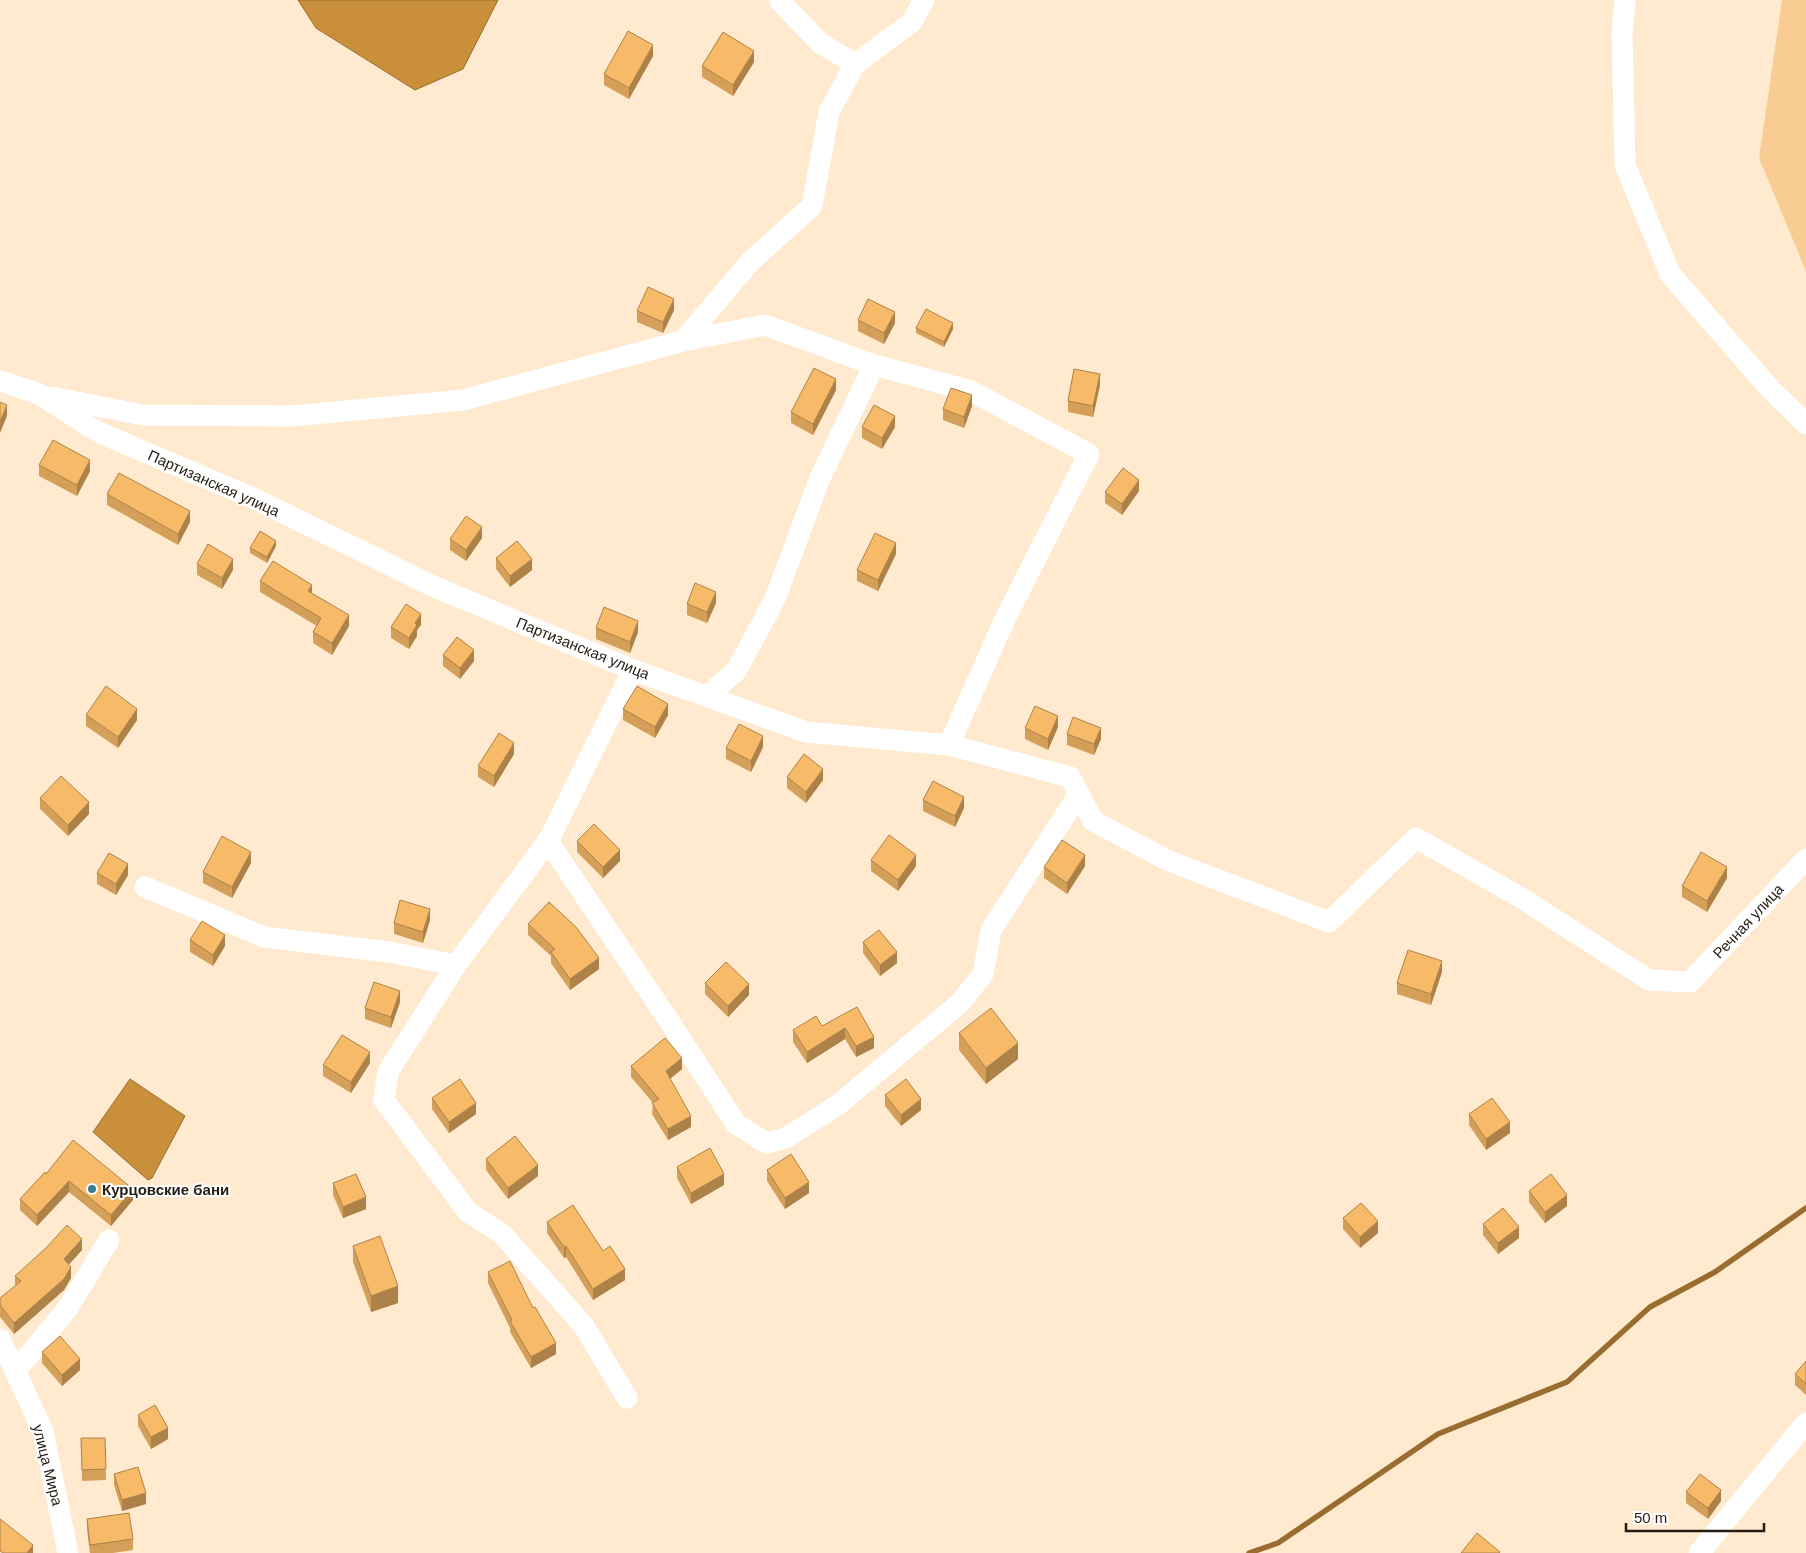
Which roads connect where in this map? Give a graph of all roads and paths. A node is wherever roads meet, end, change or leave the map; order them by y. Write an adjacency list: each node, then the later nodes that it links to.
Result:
1 (778, 0): 4 (street)
2 (924, 0): 4 (street)
3 (1625, 0): 9 (street)
4 (855, 64): 5 (street)
5 (683, 341): 6 (street); 8 (street)
6 (874, 364): 11 (street); 12 (street)
7 (0, 381): 8 (street, Партизанская улица)
8 (39, 394): 10 (street, Партизанская улица)
9 (1806, 424)
10 (633, 670): 11 (street, Партизанская улица); 14 (street)
11 (707, 696): 12 (street, Партизанская улица)
12 (950, 745): 13 (street, Партизанская улица)
13 (1079, 794): 14 (street); 18 (street, Партизанская улица)
14 (548, 841): 17 (street)
15 (1806, 859): 18 (street, Речная улица)
16 (145, 887): 17 (street)
17 (456, 965): 21 (street)
18 (1690, 982)
19 (108, 1240): 20 (street)
20 (6, 1356): 23 (street, улица Мира)
21 (627, 1398)
22 (1806, 1423): 24 (street)
23 (68, 1553)
24 (1699, 1553)

